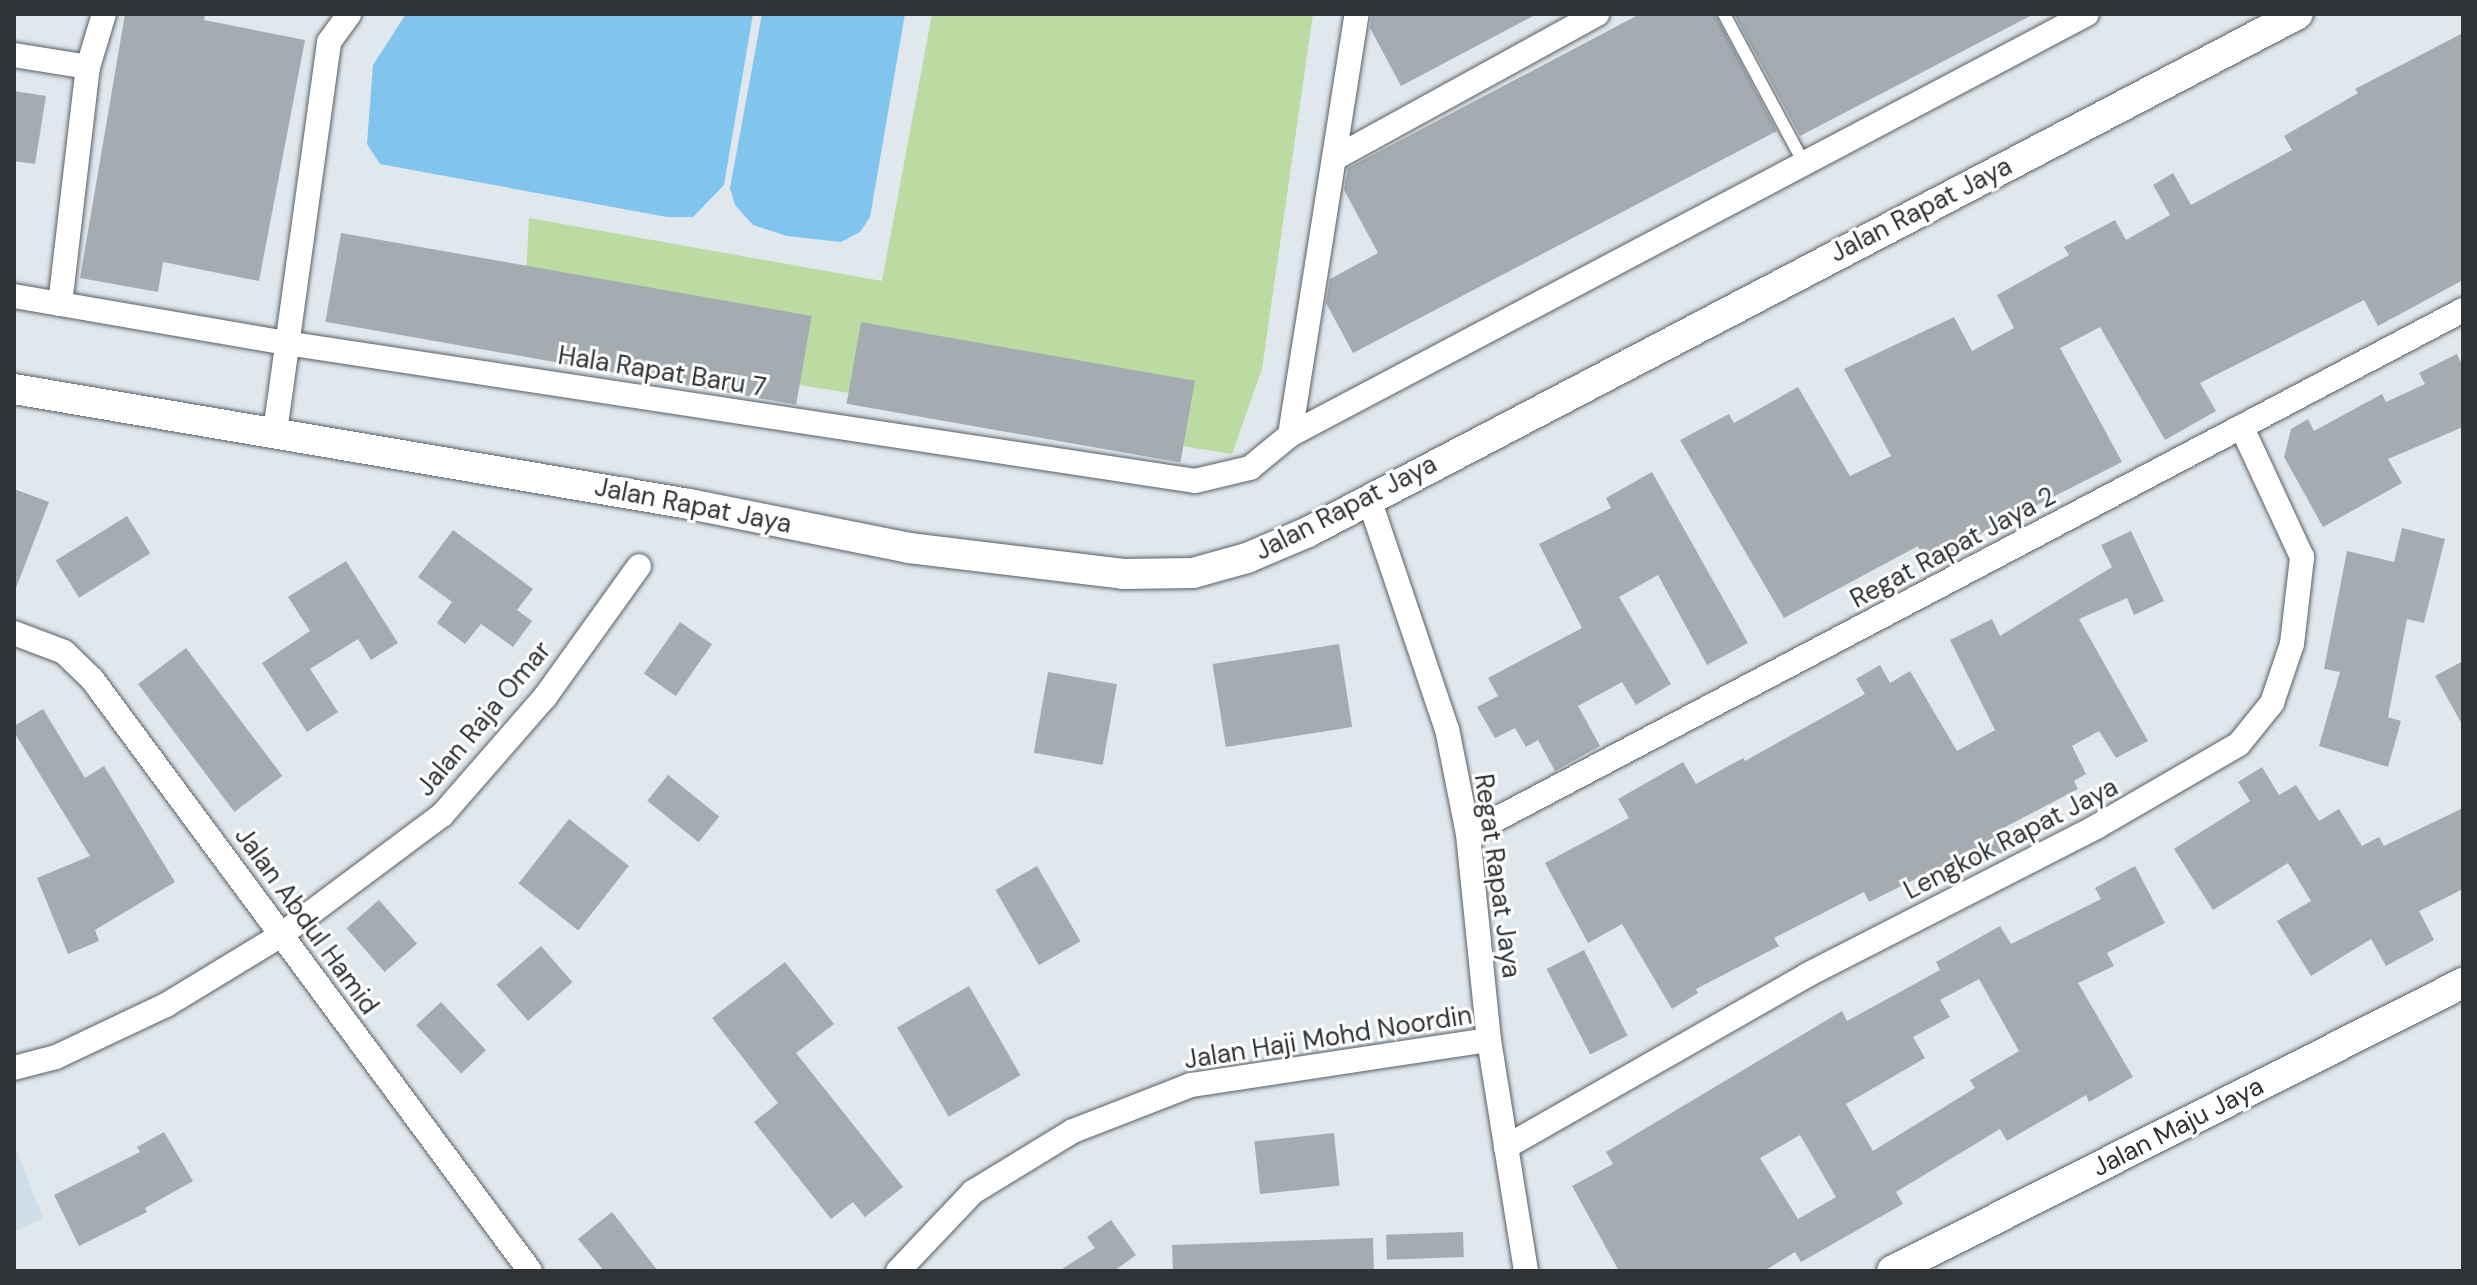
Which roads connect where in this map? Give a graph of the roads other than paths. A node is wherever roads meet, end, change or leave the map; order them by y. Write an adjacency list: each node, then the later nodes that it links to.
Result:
1 (104, 14): 9 (street)
2 (349, 14): 15 (street)
3 (1357, 14): 10 (street)
4 (1597, 14): 10 (street)
5 (1724, 14): 11 (lane)
6 (2087, 14): 11 (street)
7 (2298, 14): 20 (street, Jalan Rapat Jaya)
8 (14, 55): 9 (street)
9 (88, 67): 13 (street)
10 (1337, 157): 19 (street)
11 (1805, 165): 19 (street)
12 (14, 296): 13 (street, Hala Rapat Baru 7)
13 (60, 304): 15 (street, Hala Rapat Baru 7)
14 (2463, 310): 17 (street, Regat Rapat Jaya 2)
15 (286, 343): 18 (street); 19 (street, Hala Rapat Baru 7)
16 (14, 389): 18 (street, Jalan Rapat Jaya)
17 (2242, 428): 23 (street, Regat Rapat Jaya 2); 28 (street, Lengkok Rapat Jaya)
18 (275, 432): 20 (street, Jalan Rapat Jaya)
19 (1290, 435)
20 (1369, 499): 23 (street, Regat Rapat Jaya)
21 (639, 566): 24 (street, Jalan Raja Omar)
22 (14, 633): 24 (street, Jalan Abdul Hamid)
23 (1468, 834): 26 (street, Regat Rapat Jaya)
24 (281, 935): 27 (street, Jalan Raja Omar); 29 (street, Jalan Abdul Hamid)
25 (2463, 983): 32 (street, Jalan Maju Jaya)
26 (1489, 1040): 28 (street, Regat Rapat Jaya); 30 (street, Jalan Haji Mohd Noordin)
27 (14, 1068)
28 (1506, 1147): 31 (street, Regat Rapat Jaya)
29 (530, 1271)
30 (898, 1271)
31 (1526, 1271)
32 (1892, 1271)

